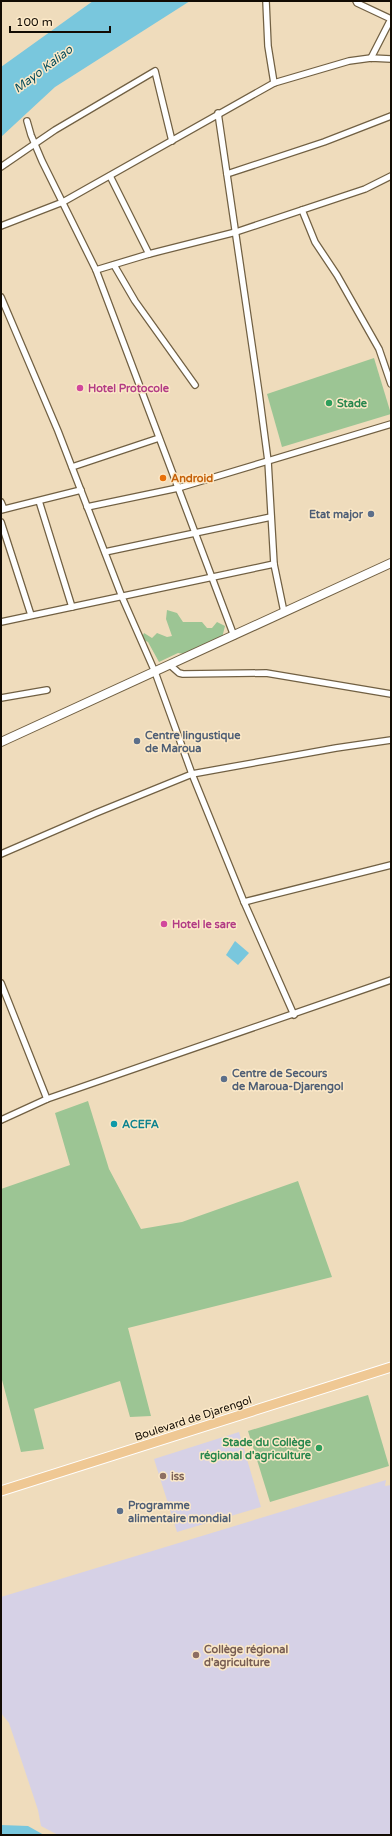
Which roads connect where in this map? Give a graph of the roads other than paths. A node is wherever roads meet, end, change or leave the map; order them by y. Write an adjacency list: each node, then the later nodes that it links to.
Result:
1 (266, 1): 5 (street)
2 (356, 1): 3 (street)
3 (371, 58): 4 (street); 5 (street)
4 (391, 59)
5 (274, 83): 6 (street)
6 (218, 113): 9 (street); 12 (street)
7 (391, 116): 12 (street)
8 (27, 121): 10 (street)
9 (172, 141): 10 (street); 13 (street)
10 (34, 144): 11 (street); 15 (street)
11 (1, 167)
12 (227, 174): 18 (street)
13 (110, 176): 15 (street); 19 (street)
14 (391, 176): 16 (street)
15 (63, 202): 17 (street); 21 (street)
16 (302, 210): 18 (street); 23 (street)
17 (1, 226)
18 (236, 232): 19 (street); 27 (street)
19 (149, 254): 20 (street)
20 (114, 265): 21 (street); 24 (street)
21 (96, 270): 26 (street)
22 (1, 297): 28 (street)
23 (391, 384)
24 (195, 385)
25 (391, 424): 27 (street)
26 (159, 438): 28 (street); 29 (street)
27 (268, 461): 29 (street); 35 (street)
28 (72, 467): 30 (street)
29 (178, 488): 33 (street); 37 (street)
30 (81, 490): 31 (street); 33 (street)
31 (38, 501): 34 (street); 43 (street)
32 (1, 502): 34 (street)
33 (88, 507): 38 (street)
34 (2, 509)
35 (271, 517): 37 (street); 40 (street)
36 (1, 522): 45 (street)
37 (195, 533): 38 (street); 41 (street)
38 (105, 552): 42 (street)
39 (391, 563): 44 (street)
40 (274, 564): 41 (street); 44 (street)
41 (212, 576): 42 (street); 47 (street)
42 (122, 597): 43 (street); 49 (street)
43 (72, 607): 45 (street)
44 (284, 612): 47 (street)
45 (31, 615): 46 (street)
46 (1, 622)
47 (234, 636): 48 (street)
48 (170, 665): 49 (street); 51 (street)
49 (155, 672): 54 (street); 55 (street)
50 (47, 690): 52 (street)
51 (391, 694)
52 (1, 698)
53 (391, 740): 55 (street)
54 (1, 742)
55 (192, 774): 56 (street); 58 (street)
56 (1, 854)
57 (391, 865): 58 (street)
58 (244, 902): 61 (street)
59 (391, 980): 61 (street)
60 (1, 983): 62 (street)
61 (294, 1015): 62 (street)
62 (47, 1099): 63 (street)
63 (1, 1120)
64 (391, 1367): 65 (main road, Boulevard de Djarengol)
65 (1, 1491)

